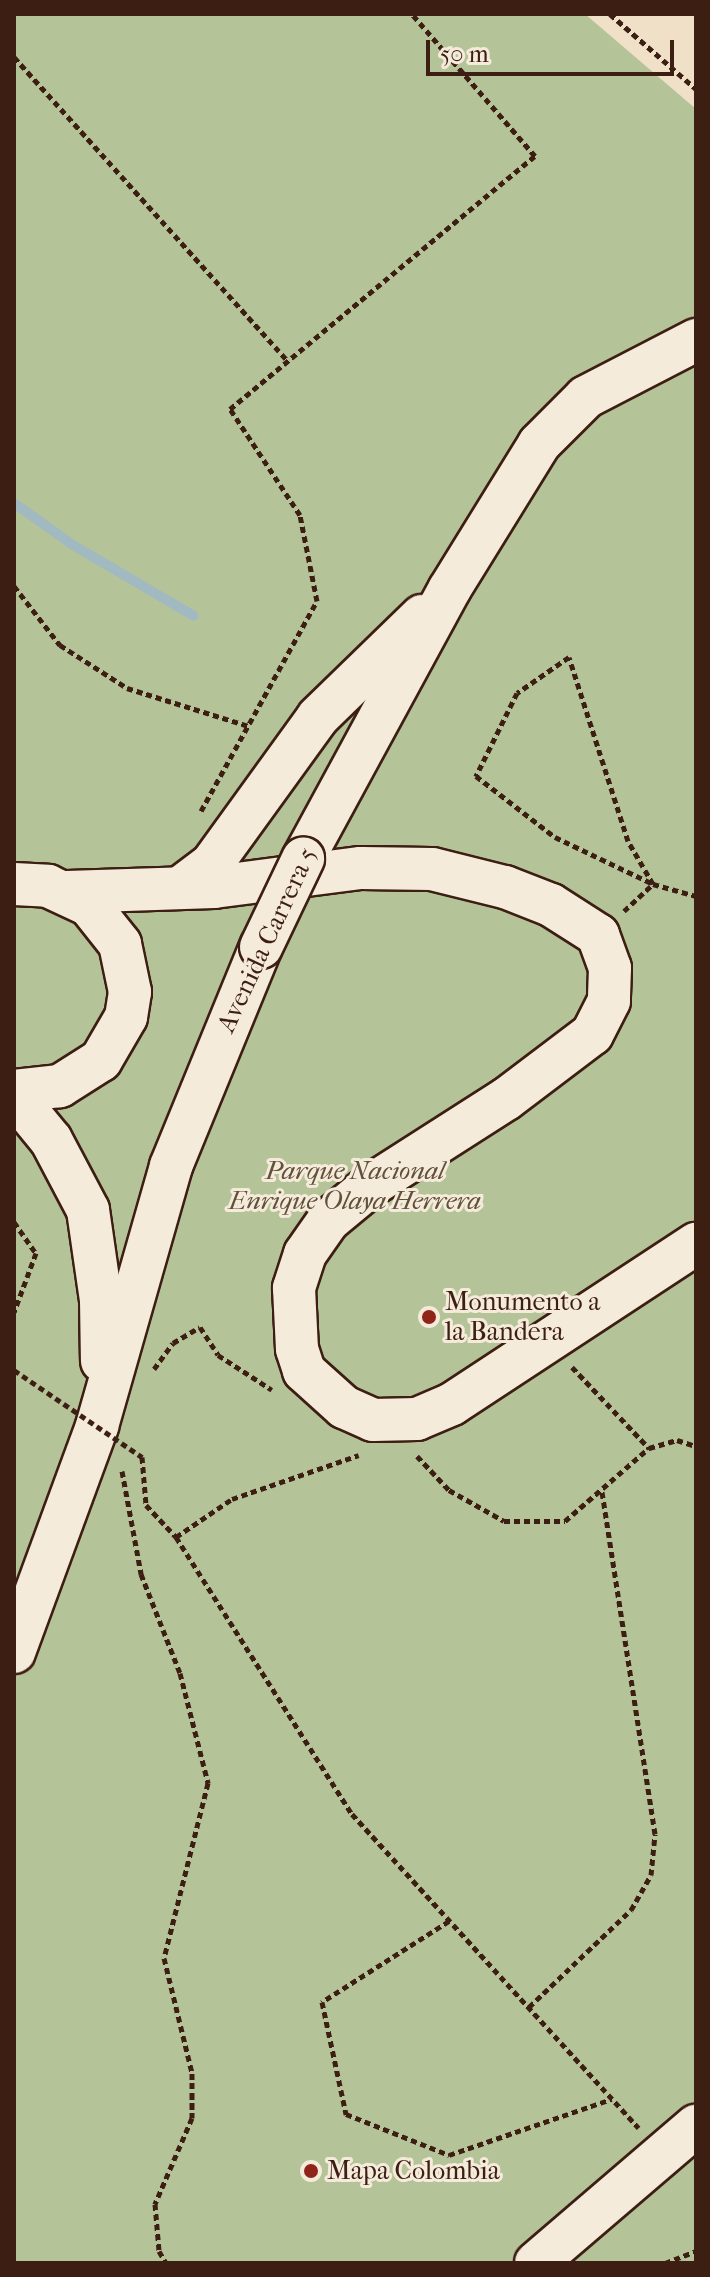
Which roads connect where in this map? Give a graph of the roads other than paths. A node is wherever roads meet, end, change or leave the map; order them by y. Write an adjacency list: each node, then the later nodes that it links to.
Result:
1 (696, 340): 2 (street, Avenida Carrera 5)
2 (449, 590): 5 (street); 8 (street, Avenida Carrera 5, bridge)
3 (14, 852): 4 (street)
4 (43, 887): 5 (street); 6 (street)
5 (180, 888): 7 (street)
6 (14, 1093): 8 (street)
7 (696, 1244)
8 (113, 1437): 9 (street, Avenida Carrera 5)
9 (14, 1652)
10 (696, 2126): 11 (street)
11 (536, 2263)

